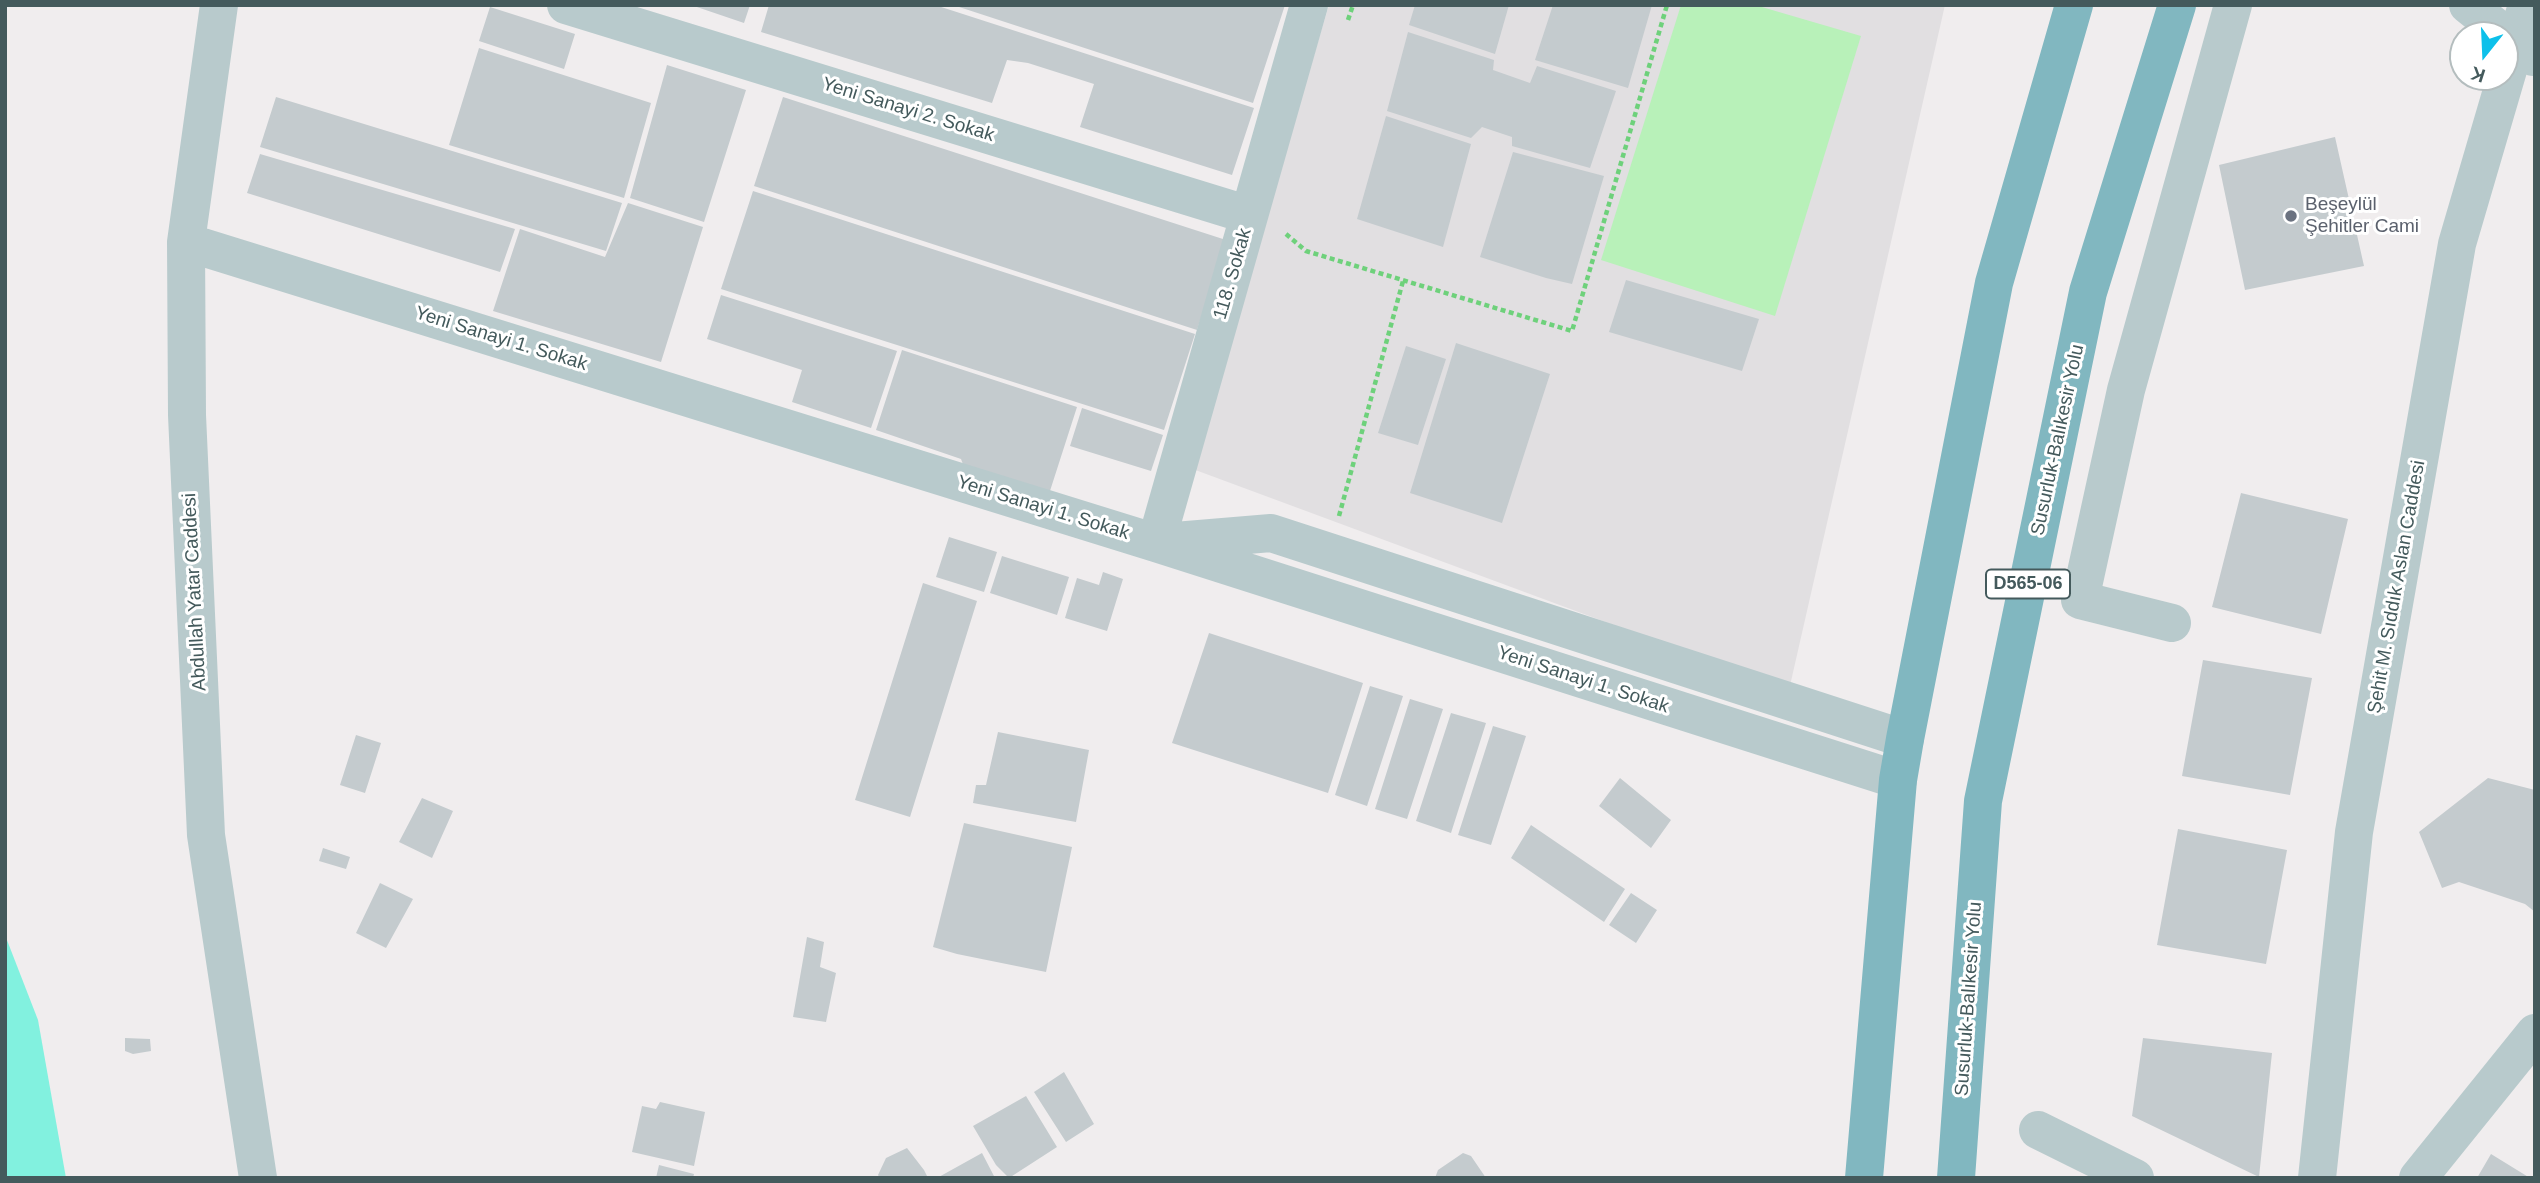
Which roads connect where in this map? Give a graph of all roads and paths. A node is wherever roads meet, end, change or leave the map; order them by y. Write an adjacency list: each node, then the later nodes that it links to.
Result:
1 (219, 5): 15 (street, Abdullah Yatar Caddesi)
2 (566, 5): 13 (street, Yeni Sanayi 2. Sokak)
3 (1309, 5): 13 (street, 118. Sokak)
4 (1353, 5): 11 (path)
5 (1667, 5): 16 (path)
6 (2074, 5): 20 (highway)
7 (2178, 5): 27 (highway, Susurluk-Balıkesir Yolu / D565-06)
8 (2233, 5): 19 (street)
9 (2468, 5): 12 (street)
10 (2528, 5): 12 (street, Şehit M. Sıddık Aslan Caddesi)
11 (1345, 31)
12 (2525, 50): 24 (street, Şehit M. Sıddık Aslan Caddesi)
13 (1249, 215): 17 (street, 118. Sokak)
14 (1290, 222): 16 (path)
15 (186, 242): 17 (street, Yeni Sanayi 1. Sokak); 25 (street, Abdullah Yatar Caddesi)
16 (1403, 281): 18 (path)
17 (1156, 542): 18 (street); 21 (street, Yeni Sanayi 1. Sokak)
18 (1329, 552): 20 (street)
19 (2172, 622)
20 (1905, 739): 21 (highway)
21 (1898, 780): 26 (highway)
22 (2535, 1033): 29 (street)
23 (2038, 1130): 28 (street)
24 (2317, 1177)
25 (258, 1178)
26 (1864, 1178)
27 (1956, 1178)
28 (2135, 1178)
29 (2418, 1178)

